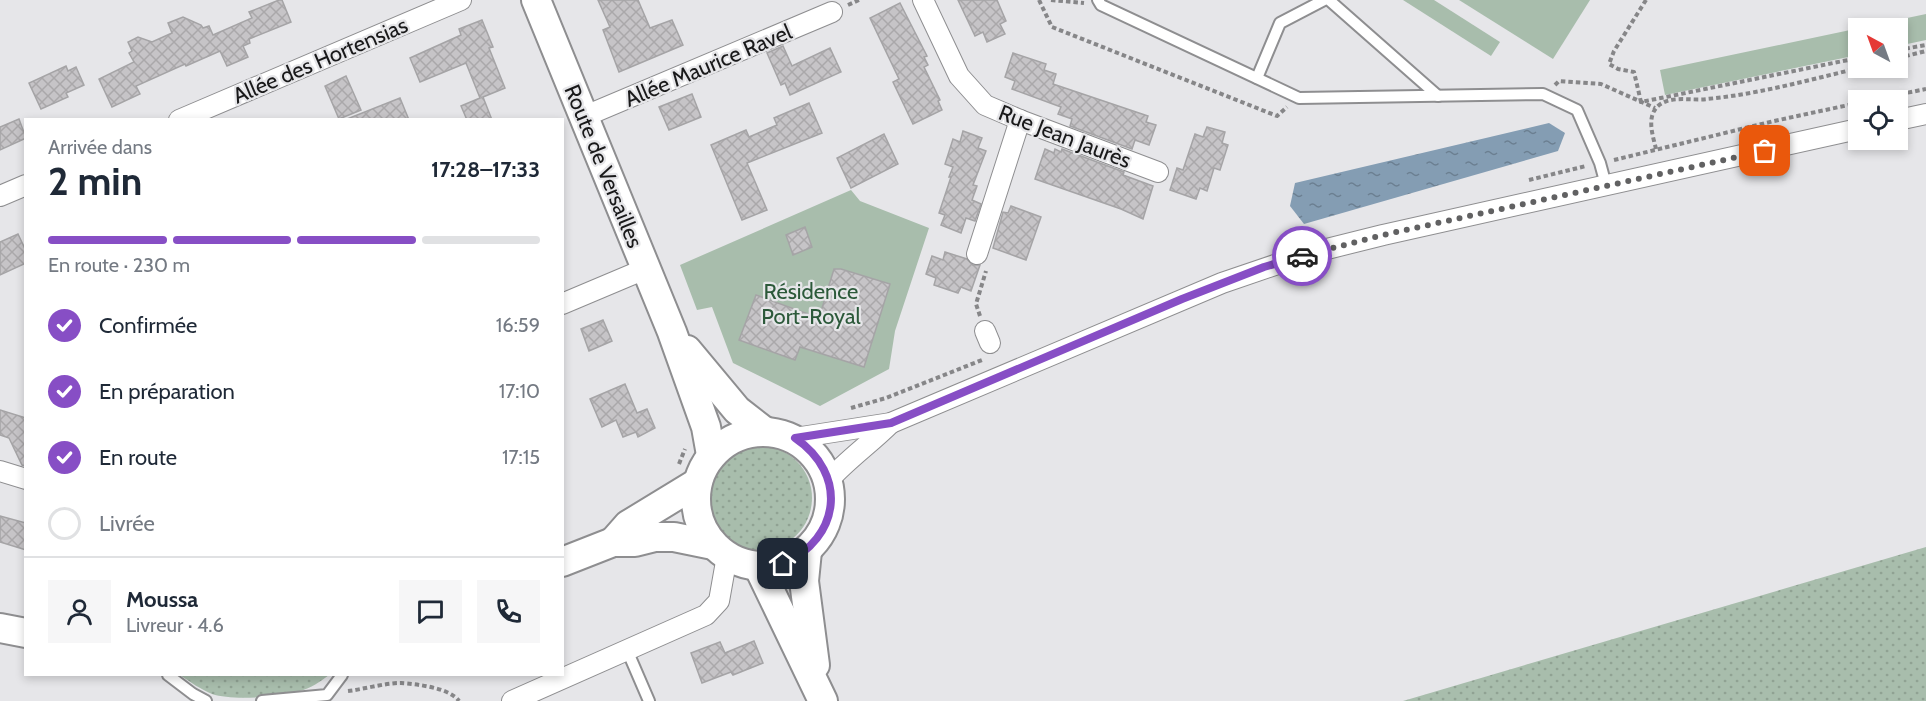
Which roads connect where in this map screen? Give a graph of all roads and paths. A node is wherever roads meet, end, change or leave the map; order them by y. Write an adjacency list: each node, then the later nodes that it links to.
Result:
1 (461, 0): 27 (street, Allée des Hortensias)
2 (536, 0): 26 (main road, Route de Versailles)
3 (923, 0): 29 (street, Rue Jean Jaurès)
4 (1039, 0): 22 (path)
5 (1052, 0): 9 (path)
6 (1324, 0): 17 (lane)
7 (1329, 0): 21 (lane)
8 (1646, 0): 23 (path)
9 (1099, 3): 17 (lane)
10 (832, 12): 26 (street, Allée Maurice Ravel)
11 (1926, 45): 12 (path)
12 (1908, 48)
13 (1926, 51): 14 (path)
14 (1908, 56)
15 (1848, 60): 23 (path)
16 (1848, 71): 24 (path)
17 (1257, 78): 22 (lane)
18 (1926, 89): 19 (path)
19 (1908, 93)
20 (1543, 94): 21 (lane); 23 (path); 33 (lane)
21 (1438, 96): 22 (lane)
22 (1299, 98)
23 (1641, 102): 24 (path)
24 (1655, 108): 31 (path)
25 (1926, 114): 28 (street)
26 (583, 117): 37 (main road, Route de Versailles)
27 (184, 118)
28 (1908, 118)
29 (1020, 120): 32 (street, Rue Jean Jaurès); 36 (street)
30 (1848, 131): 33 (street)
31 (1656, 149)
32 (1158, 172)
33 (1606, 185): 41 (street)
34 (24, 186): 35 (street)
35 (0, 196)
36 (977, 254): 40 (path)
37 (645, 269): 38 (street); 39 (main road, Route de Versailles)
38 (564, 303)
39 (672, 332): 42 (main road, Route de Versailles); 44 (main road, Route de Versailles)
40 (987, 337)
41 (891, 423): 43 (street); 47 (street)
42 (764, 431): 43 (main road); 44 (main road)
43 (795, 438): 47 (main road)
44 (711, 455): 48 (main road)
45 (0, 471): 46 (street)
46 (24, 478)
47 (829, 480): 51 (main road)
48 (697, 483): 49 (main road); 50 (main road)
49 (613, 542): 50 (main road); 52 (main road)
50 (720, 550): 53 (main road); 56 (street)
51 (807, 550): 53 (main road); 60 (main road)
52 (564, 561)
53 (758, 566): 60 (main road)
54 (0, 628): 55 (main road)
55 (24, 633)
56 (627, 650): 64 (street); 65 (lane)
57 (169, 676): 61 (lane)
58 (341, 676): 59 (lane)
59 (327, 695): 62 (lane); 63 (path)
60 (820, 696)
61 (206, 701)
62 (262, 701)
63 (459, 701)
64 (512, 701)
65 (650, 701)

